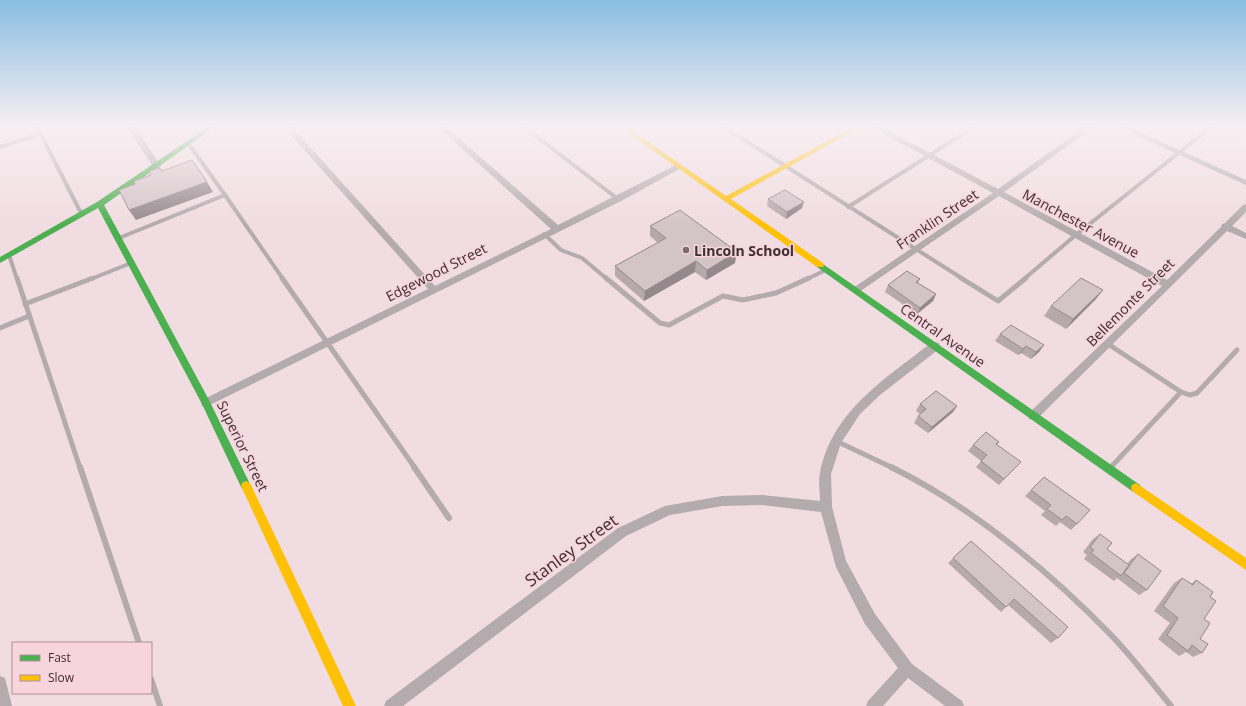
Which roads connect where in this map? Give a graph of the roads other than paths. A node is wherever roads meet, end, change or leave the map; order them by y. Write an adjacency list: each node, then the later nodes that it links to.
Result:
1 (54, 160): 27 (lane)
2 (153, 160): 16 (street)
3 (165, 160): 16 (street)
4 (200, 160): 21 (lane)
5 (317, 160): 40 (street)
6 (479, 160): 29 (street)
7 (567, 160): 22 (lane)
8 (669, 160): 17 (street, Central Avenue)
9 (774, 160): 18 (lane)
10 (798, 160): 18 (street)
11 (920, 160): 25 (lane)
12 (937, 160): 20 (street, Manchester Avenue)
13 (1044, 160): 20 (street, Franklin Street)
14 (1170, 160): 31 (lane)
15 (1195, 160): 19 (street)
16 (157, 166): 24 (street)
17 (679, 167): 22 (street, Edgewood Street); 23 (street, Central Avenue)
18 (785, 167): 23 (street); 25 (lane)
19 (1246, 183)
20 (998, 193): 31 (street, Manchester Avenue); 34 (street, Franklin Street)
21 (225, 196): 33 (lane); 45 (lane)
22 (618, 199): 29 (street, Edgewood Street)
23 (725, 199): 38 (street, Central Avenue)
24 (100, 204): 27 (street); 33 (street, Superior Street)
25 (848, 207): 34 (lane)
26 (1246, 207): 28 (street, Bellemonte Street)
27 (82, 215): 35 (street)
28 (1225, 226): 32 (street); 39 (street, Bellemonte Street)
29 (556, 228): 30 (street, Edgewood Street)
30 (544, 234): 38 (lane); 40 (street, Edgewood Street)
31 (1077, 234): 34 (lane); 39 (street, Manchester Avenue)
32 (1246, 236)
33 (118, 238): 37 (street, Superior Street)
34 (914, 249): 41 (street, Franklin Street)
35 (9, 255): 36 (street); 42 (lane)
36 (0, 260)
37 (131, 263): 42 (lane); 50 (street, Superior Street)
38 (826, 270): 41 (street, Central Avenue)
39 (1168, 285): 46 (street, Bellemonte Street)
40 (433, 289): 45 (street, Edgewood Street)
41 (856, 290): 47 (street, Central Avenue)
42 (25, 304): 43 (lane)
43 (29, 316): 44 (lane); 57 (lane)
44 (0, 328)
45 (327, 344): 50 (street, Edgewood Street); 55 (lane)
46 (1108, 344): 49 (lane); 51 (street, Bellemonte Street)
47 (935, 346): 51 (street, Central Avenue); 52 (street)
48 (1237, 350): 49 (lane)
49 (1181, 392): 53 (lane)
50 (206, 403): 63 (street, Superior Street)
51 (1033, 416): 53 (street, Central Avenue)
52 (836, 441): 54 (street); 67 (lane)
53 (1109, 470): 56 (street, Central Avenue)
54 (826, 507): 58 (street); 64 (street, Stanley Street)
55 (449, 518)
56 (1246, 565)
57 (139, 642)
58 (907, 669): 65 (street); 66 (street)
59 (152, 682): 62 (lane)
60 (0, 683): 61 (street)
61 (5, 706)
62 (160, 706)
63 (350, 706)
64 (391, 706)
65 (873, 706)
66 (957, 706)
67 (1171, 706)

